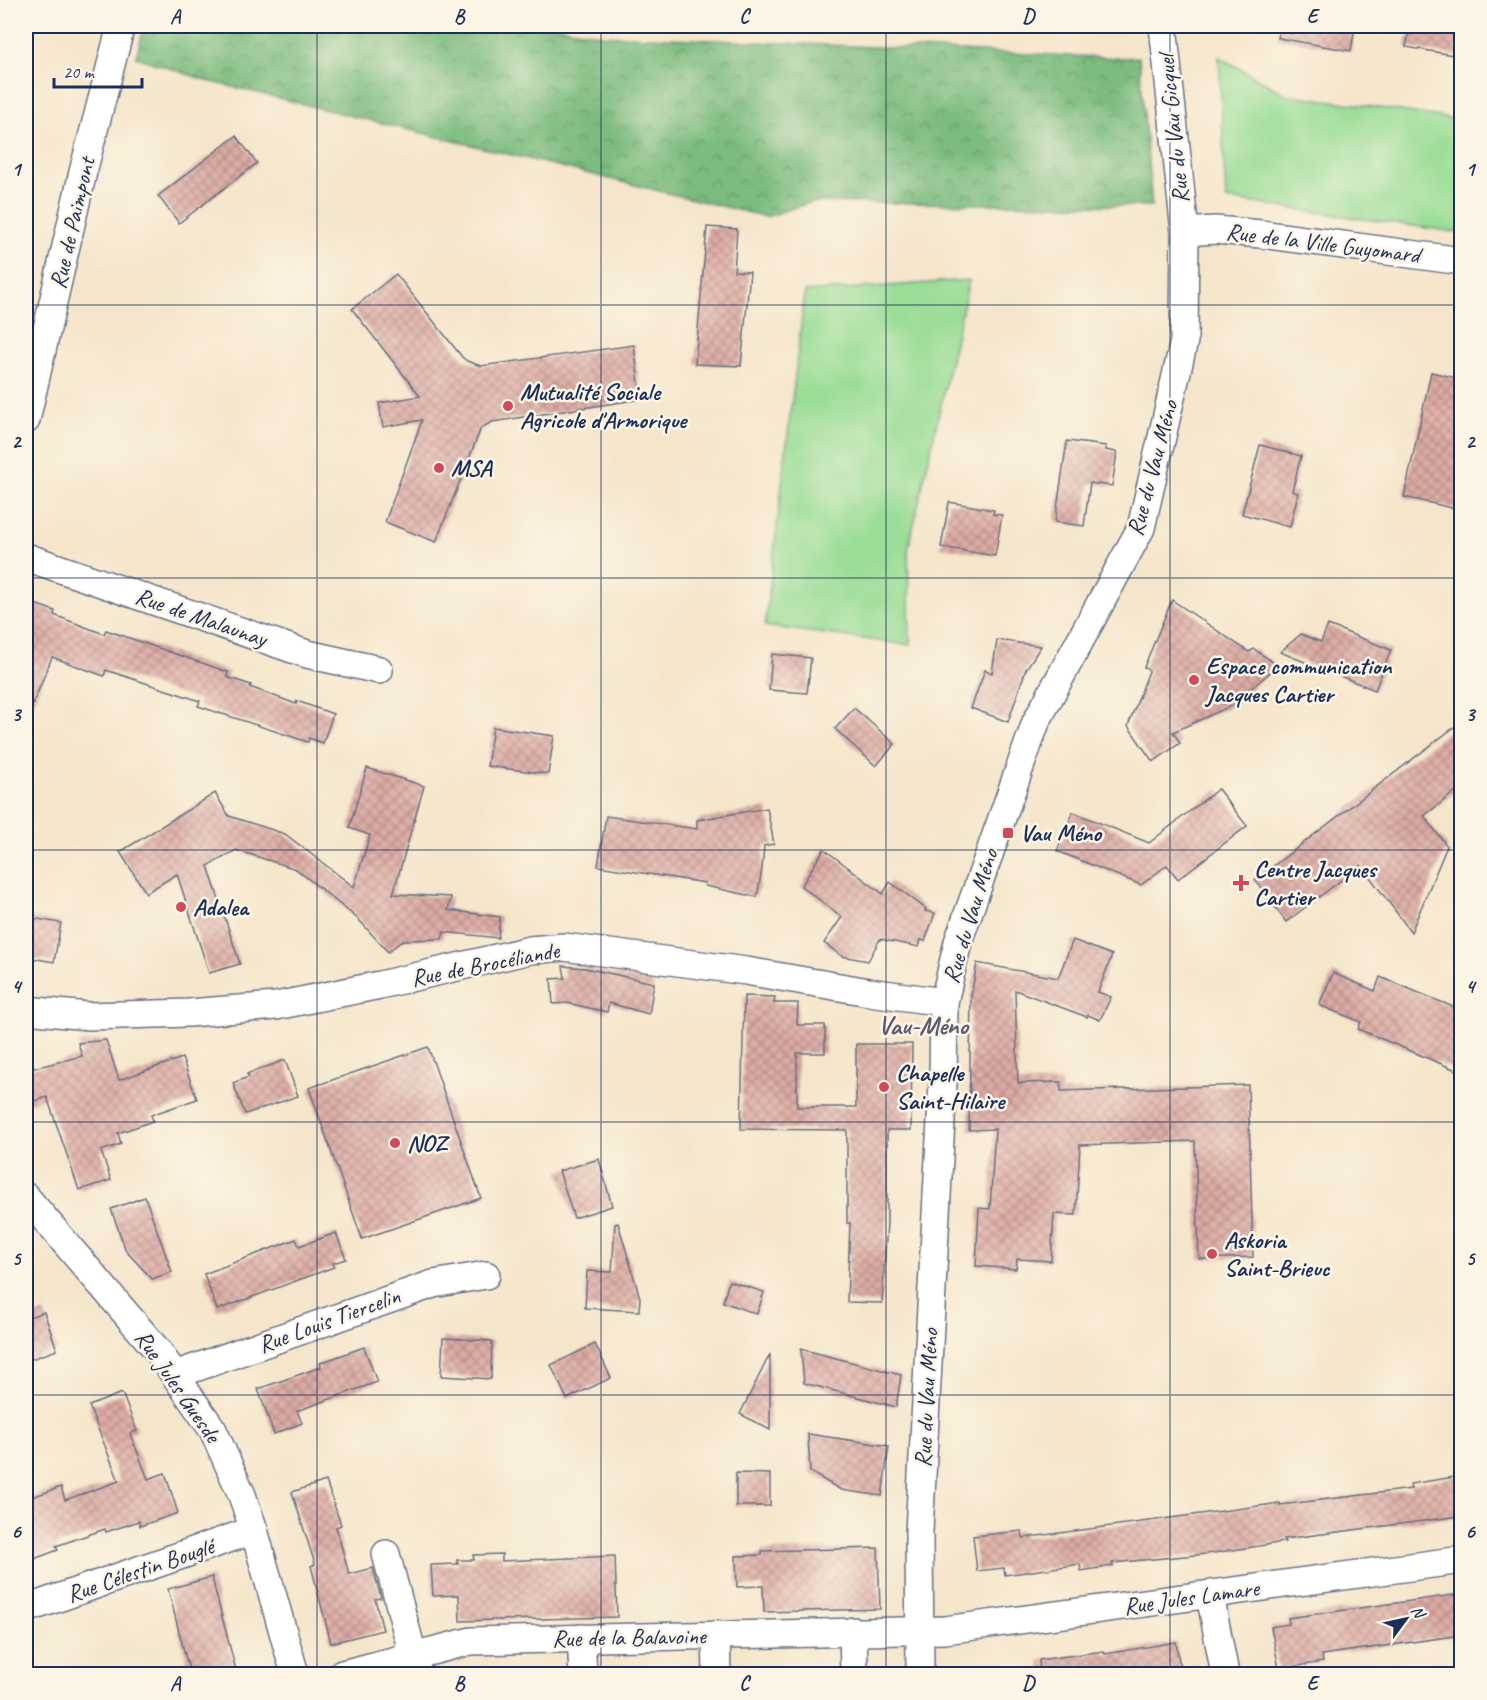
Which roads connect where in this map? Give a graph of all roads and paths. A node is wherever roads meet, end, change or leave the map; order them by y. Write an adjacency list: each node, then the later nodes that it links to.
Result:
1 (121, 26): 5 (street, Rue de Paimpont)
2 (1163, 26): 3 (street, Rue du Vau Gicquel)
3 (1185, 232): 4 (street, Rue de la Ville Guyomard); 8 (street, Rue du Vau Méno)
4 (1461, 261)
5 (26, 420)
6 (26, 557): 7 (street, Rue de Malaunay)
7 (379, 670)
8 (944, 1002): 9 (street, Rue de Brocéliande); 18 (street, Rue du Vau Méno)
9 (26, 1010)
10 (26, 1197): 12 (street, Rue Jules Guesde)
11 (486, 1275): 12 (street, Rue Louis Tiercelin)
12 (175, 1375): 13 (street, Rue Jules Guesde)
13 (254, 1530): 17 (street, Rue Célestin Bouglé); 23 (street, Rue Jules Guesde)
14 (386, 1554): 22 (street)
15 (1461, 1560): 16 (street, Rue Jules Lamare)
16 (1210, 1595): 18 (street, Rue Jules Lamare); 29 (street)
17 (26, 1609)
18 (920, 1630): 19 (street, Rue de la Balavoine); 28 (street, Rue du Vau Méno)
19 (853, 1631): 20 (street, Rue de la Balavoine); 27 (street)
20 (716, 1635): 21 (street, Rue de la Balavoine); 26 (street)
21 (581, 1638): 22 (street, Rue de la Balavoine); 25 (street)
22 (416, 1665): 24 (street, Rue de la Balavoine)
23 (295, 1674)
24 (342, 1674)
25 (583, 1674)
26 (717, 1674)
27 (854, 1674)
28 (920, 1674)
29 (1225, 1674)

